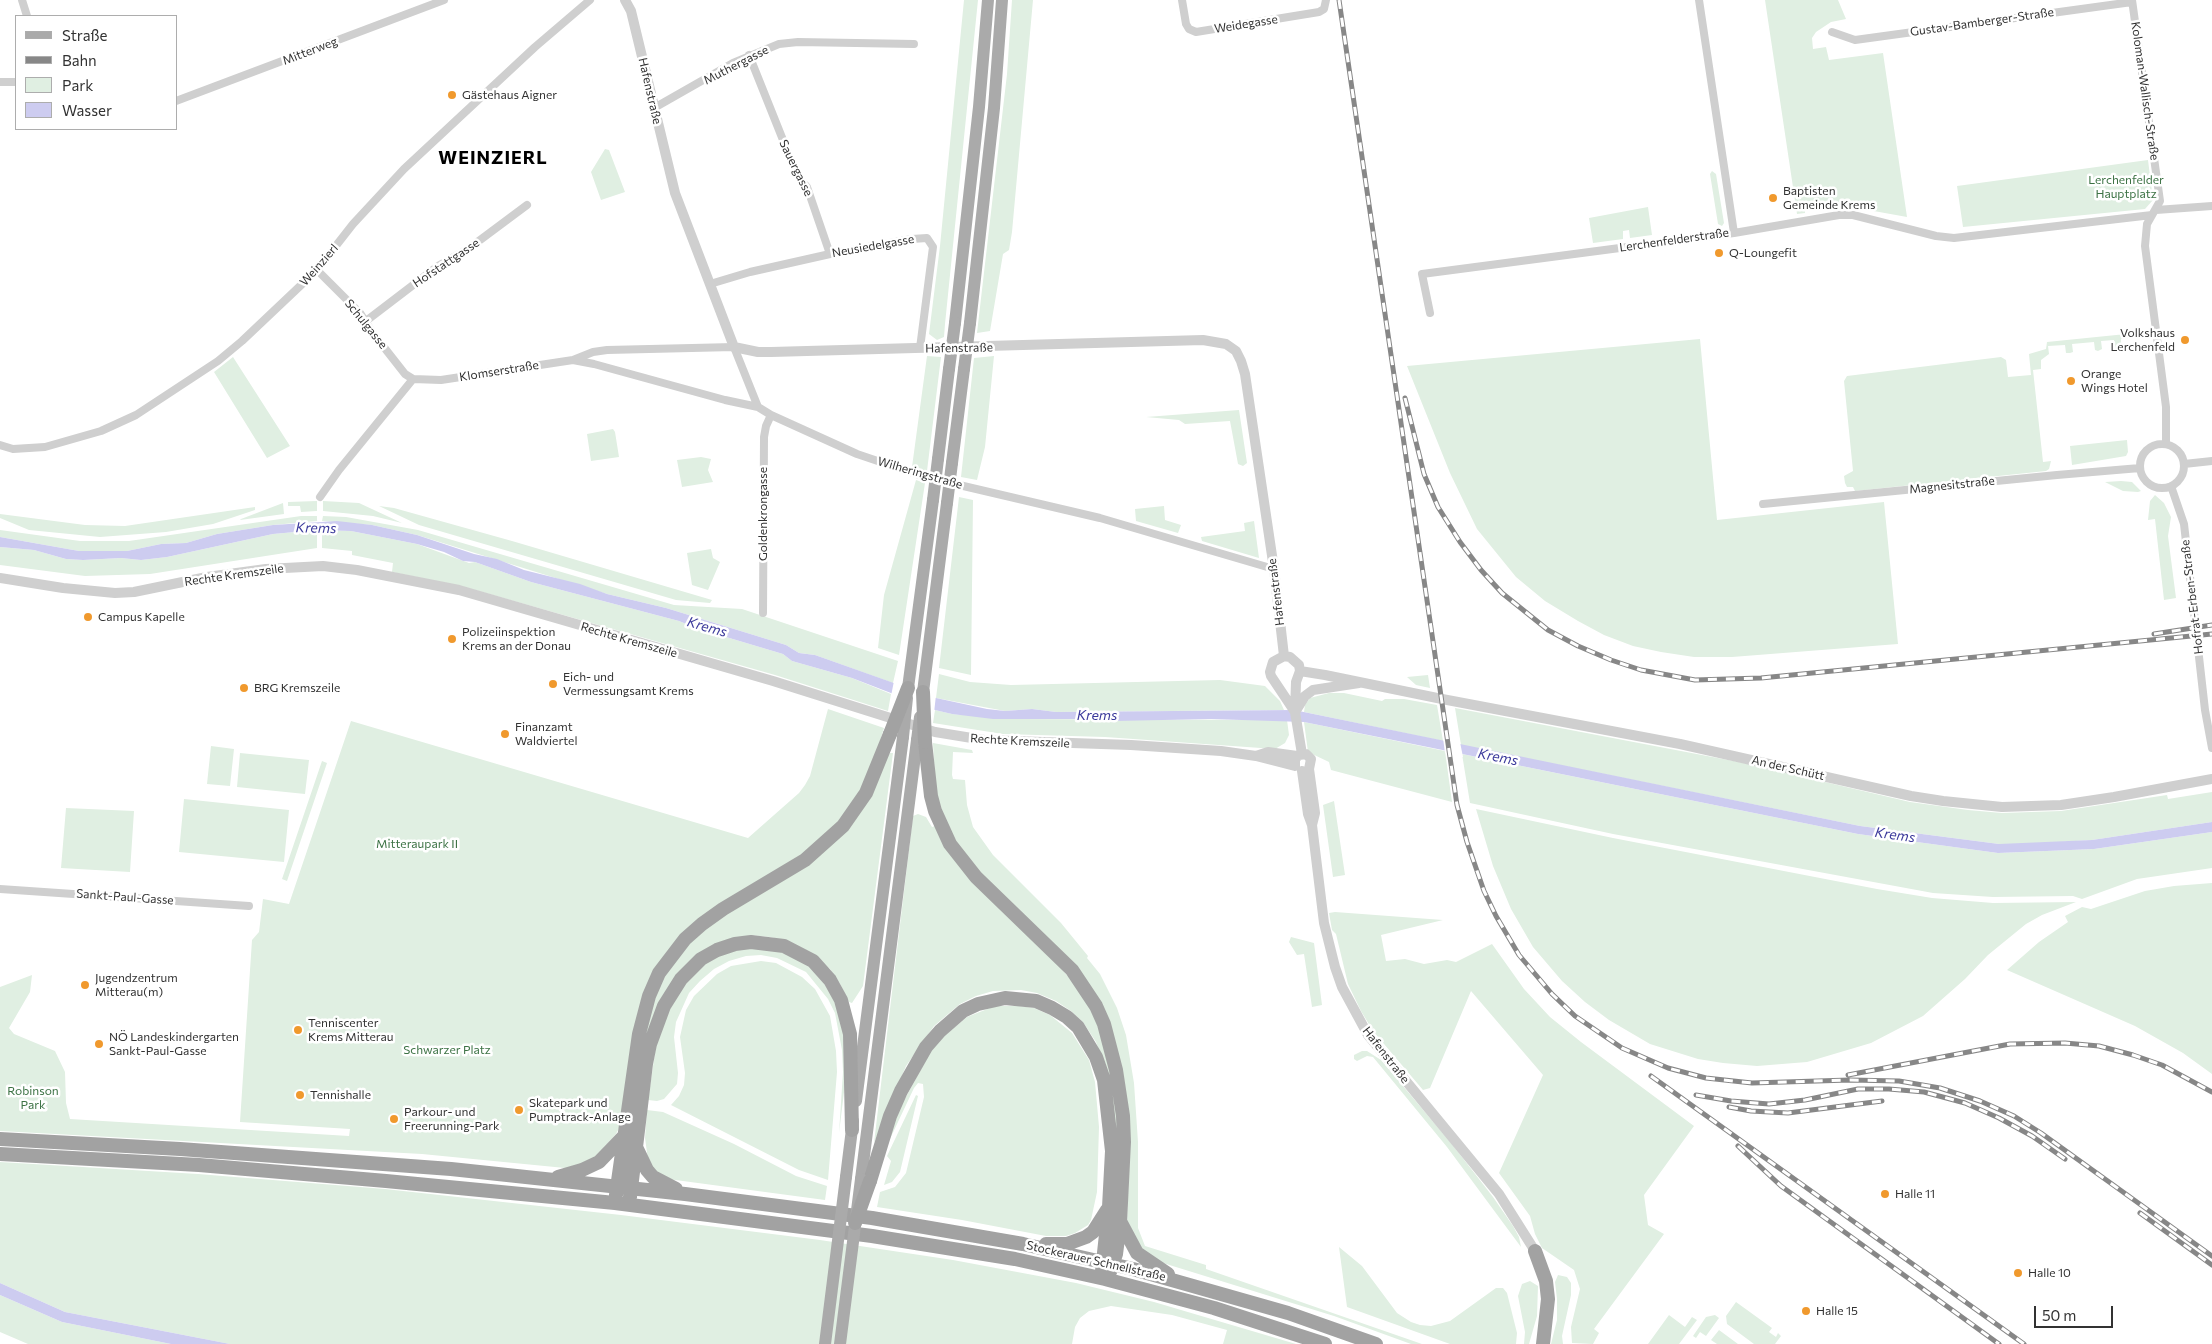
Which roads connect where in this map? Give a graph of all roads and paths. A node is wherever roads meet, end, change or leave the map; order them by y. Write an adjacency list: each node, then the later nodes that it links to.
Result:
1 (22, 0): 11 (street)
2 (444, 0): 17 (street, Mitterweg)
3 (590, 0): 24 (street, Weinzierl)
4 (625, 0): 18 (street, Hafenstraße)
5 (988, 0): 50 (main road, bridge)
6 (1002, 0): 51 (main road, bridge)
7 (1182, 0): 8 (street, Weidegasse)
8 (1326, 0)
9 (1699, 0): 22 (street, Lerchenfelderstraße)
10 (2132, 1): 12 (street, Gustav-Bamberger-Straße); 21 (street, Koloman-Wallisch-Straße)
11 (27, 15)
12 (1832, 32)
13 (914, 44): 14 (street, Muthergasse)
14 (748, 55): 18 (street, Muthergasse); 23 (street, Sauergasse)
15 (0, 82): 16 (street)
16 (15, 82)
17 (178, 100)
18 (654, 108): 25 (street, Hafenstraße)
19 (527, 205): 27 (street, Hofstattgasse)
20 (2212, 206): 21 (street)
21 (2154, 213): 22 (street); 34 (street)
22 (1734, 233): 26 (street, Lerchenfelderstraße)
23 (830, 254): 25 (street, Neusiedelgasse); 29 (street, Neusiedelgasse)
24 (317, 270): 27 (street, Schulgasse); 35 (street, Weinzierl)
25 (710, 284): 28 (street, Hafenstraße)
26 (1430, 313)
27 (366, 321): 31 (street, Schulgasse)
28 (734, 347): 29 (street, Hafenstraße); 30 (street, Klomserstraße); 32 (street)
29 (920, 348): 42 (street, Hafenstraße)
30 (573, 360): 31 (street, Klomserstraße); 32 (street, Wilheringstraße)
31 (413, 379): 40 (street)
32 (758, 407): 33 (street, Wilheringstraße)
33 (771, 415): 42 (street, Wilheringstraße); 44 (street, Goldenkrongasse)
34 (2166, 444): 37 (street); 38 (street)
35 (0, 445)
36 (2212, 461): 37 (street)
37 (2184, 464): 39 (street)
38 (2140, 468): 39 (street); 41 (street, Magnesitstraße)
39 (2171, 486): 54 (street, Hofrat-Erben-Straße)
40 (320, 497)
41 (1763, 504)
42 (1274, 569): 45 (street, Hafenstraße)
43 (0, 578): 57 (street, Rechte Kremszeile)
44 (763, 613)
45 (1284, 656): 46 (street); 48 (street, Hafenstraße)
46 (1300, 671): 47 (street, An der Schütt); 49 (street, Hafenstraße)
47 (1366, 682): 52 (street, An der Schütt); 58 (street, An der Schütt)
48 (1278, 685): 49 (street); 52 (street, Hafenstraße)
49 (1295, 686): 52 (street, Hafenstraße)
50 (908, 688): 53 (highway, bridge)
51 (923, 692): 55 (highway, bridge)
52 (1294, 712): 57 (street, Hafenstraße)
53 (896, 736): 61 (main road); 62 (highway)
54 (2211, 739): 56 (street, Hofrat-Erben-Straße)
55 (921, 741): 67 (main road); 74 (highway)
56 (2212, 748)
57 (1301, 761): 77 (street, Hafenstraße)
58 (2212, 779)
59 (0, 889): 60 (street, Sankt-Paul-Gasse)
60 (249, 906)
61 (852, 1130): 64 (highway); 82 (main road, bridge)
62 (625, 1134): 66 (highway); 68 (highway)
63 (0, 1139): 66 (highway, Stockerauer Schnellstraße)
64 (636, 1148): 69 (highway); 70 (highway)
65 (0, 1154): 71 (highway, Stockerauer Schnellstraße)
66 (551, 1179): 68 (highway, Stockerauer Schnellstraße)
67 (866, 1180): 73 (highway); 75 (highway, bridge)
68 (617, 1186): 69 (highway, Stockerauer Schnellstraße); 71 (highway)
69 (631, 1188): 70 (highway, Stockerauer Schnellstraße); 72 (highway)
70 (685, 1194): 76 (highway, Stockerauer Schnellstraße)
71 (615, 1203): 72 (highway, Stockerauer Schnellstraße)
72 (629, 1205): 79 (highway, Stockerauer Schnellstraße)
73 (1109, 1207): 76 (highway); 78 (highway)
74 (1120, 1222): 78 (highway); 80 (highway)
75 (855, 1223): 83 (main road, bridge)
76 (1023, 1244): 78 (highway, Stockerauer Schnellstraße)
77 (1535, 1251): 81 (highway)
78 (1107, 1263): 79 (highway); 80 (highway, Stockerauer Schnellstraße)
79 (1105, 1279): 84 (highway, Stockerauer Schnellstraße)
80 (1179, 1281): 85 (highway, Stockerauer Schnellstraße)
81 (1542, 1342)
82 (825, 1344)
83 (840, 1344)
84 (1325, 1344)
85 (1376, 1344)

